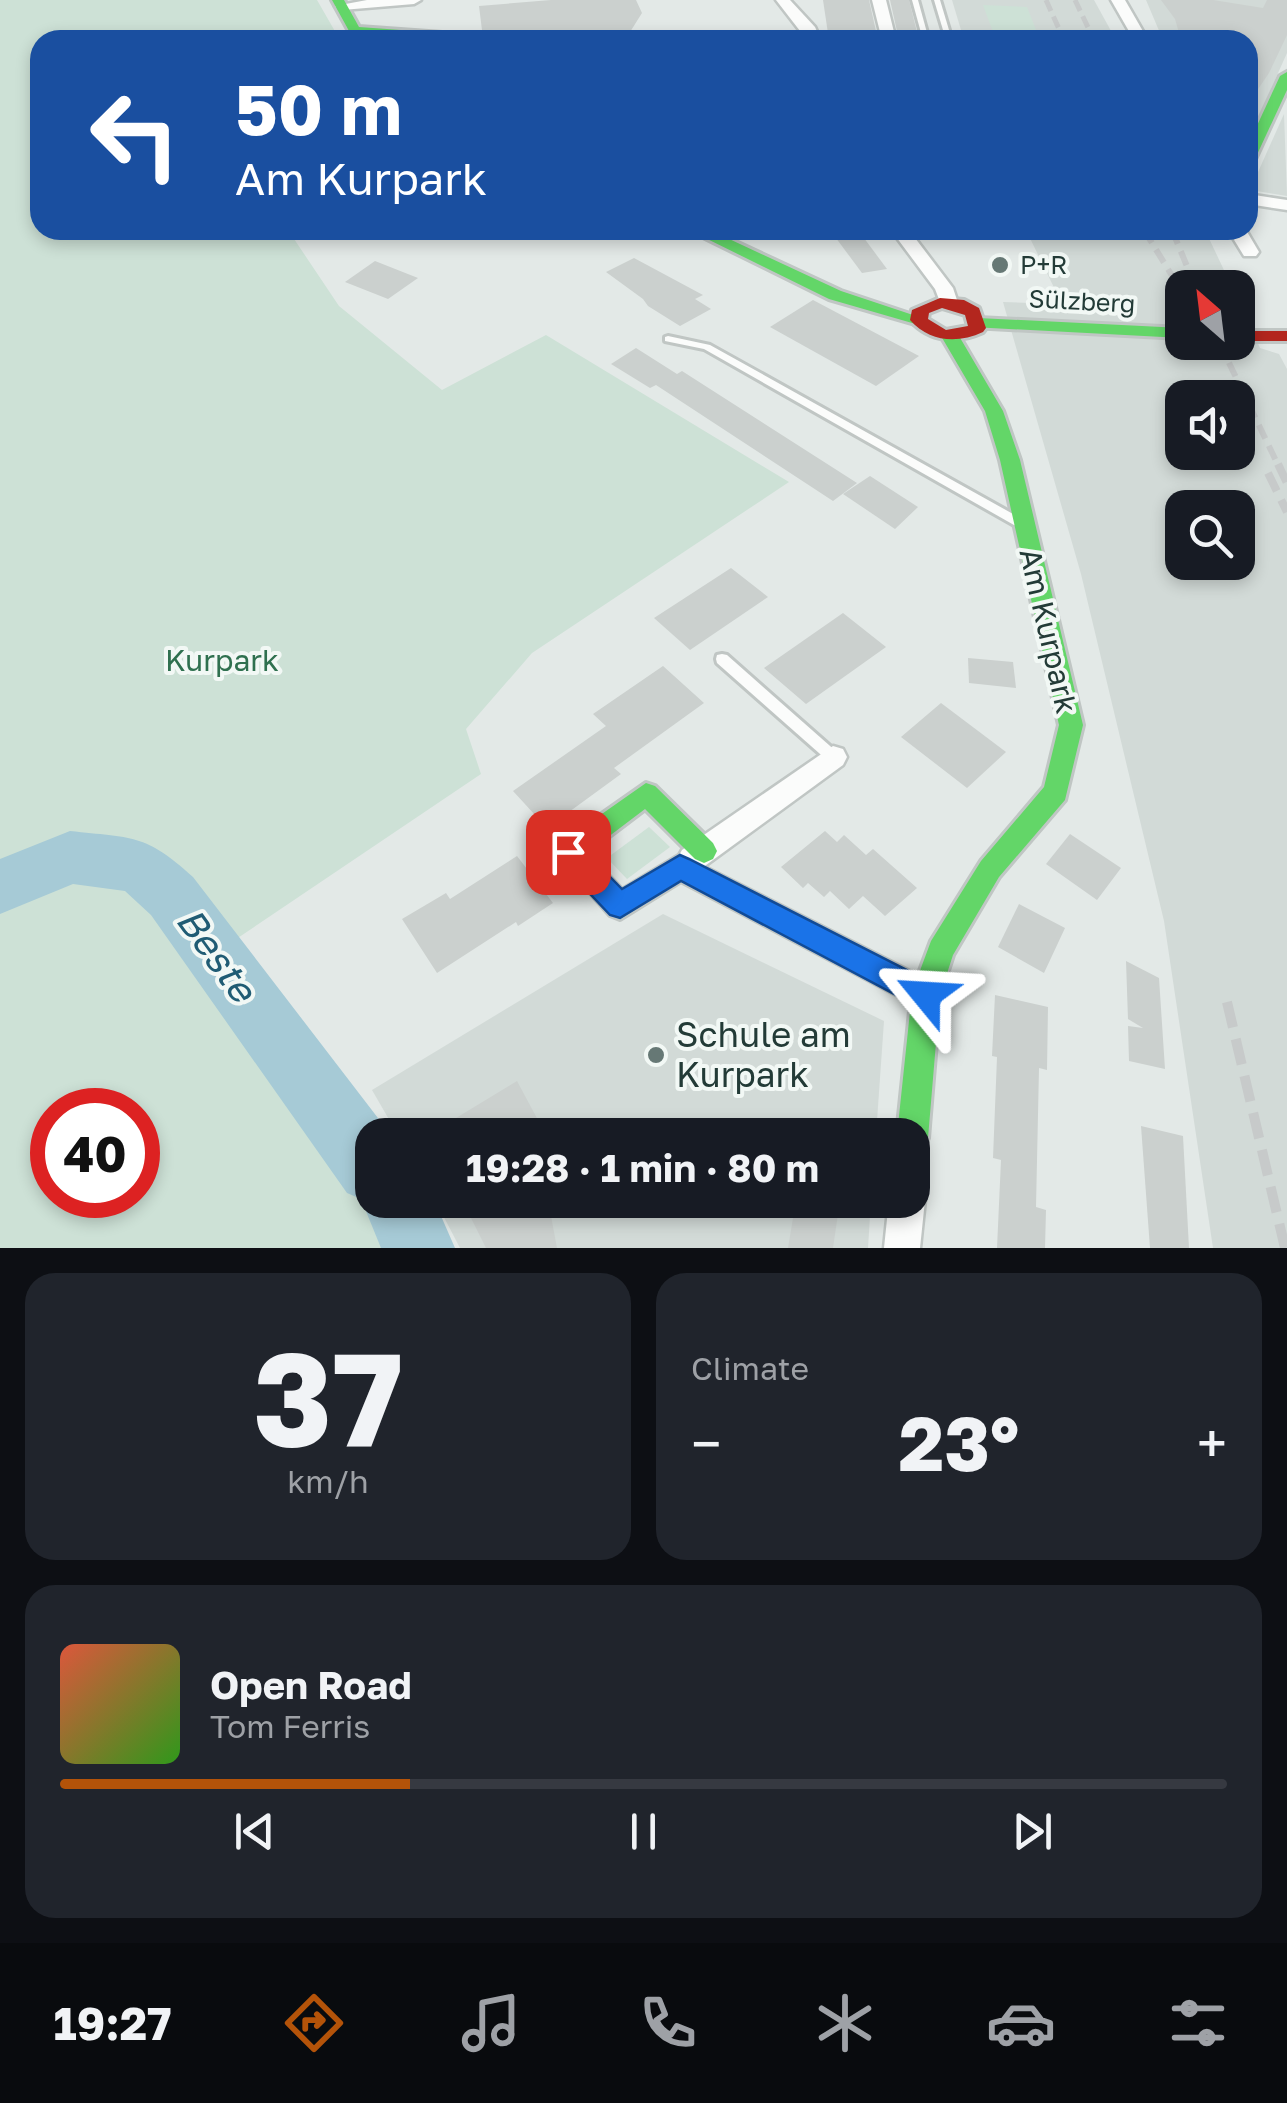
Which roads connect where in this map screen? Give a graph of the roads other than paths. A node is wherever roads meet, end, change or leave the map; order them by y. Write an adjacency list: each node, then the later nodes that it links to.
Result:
1 (414, 0): 7 (street)
2 (783, 0): 9 (street)
3 (880, 0): 10 (street)
4 (915, 0): 11 (lane)
5 (937, 0): 12 (lane)
6 (1118, 0): 13 (street)
7 (340, 3): 8 (street)
8 (355, 30)
9 (810, 30)
10 (887, 30)
11 (923, 30)
12 (946, 30)
13 (1136, 30)
14 (1287, 76): 15 (street)
15 (1258, 138)
16 (1258, 201): 17 (street)
17 (1287, 205)
18 (718, 240): 23 (street)
19 (908, 240): 22 (street)
20 (1243, 240): 21 (street)
21 (1250, 252)
22 (949, 303): 23 (street); 24 (street)
23 (920, 320): 26 (street)
24 (978, 323): 25 (street, Sülzberg); 26 (street, Sülzberg)
25 (1165, 332)
26 (950, 336): 30 (street, Am Kurpark)
27 (1255, 336): 28 (street)
28 (1287, 336)
29 (668, 339): 30 (lane, Am Kurpark)
30 (1023, 524): 34 (street, Am Kurpark)
31 (722, 660): 32 (lane)
32 (834, 756): 33 (street)
33 (692, 859): 33 (street); 34 (street)
34 (926, 995): 35 (street, Am Kurpark)
35 (914, 1118)
36 (905, 1218): 37 (street)
37 (902, 1248)

